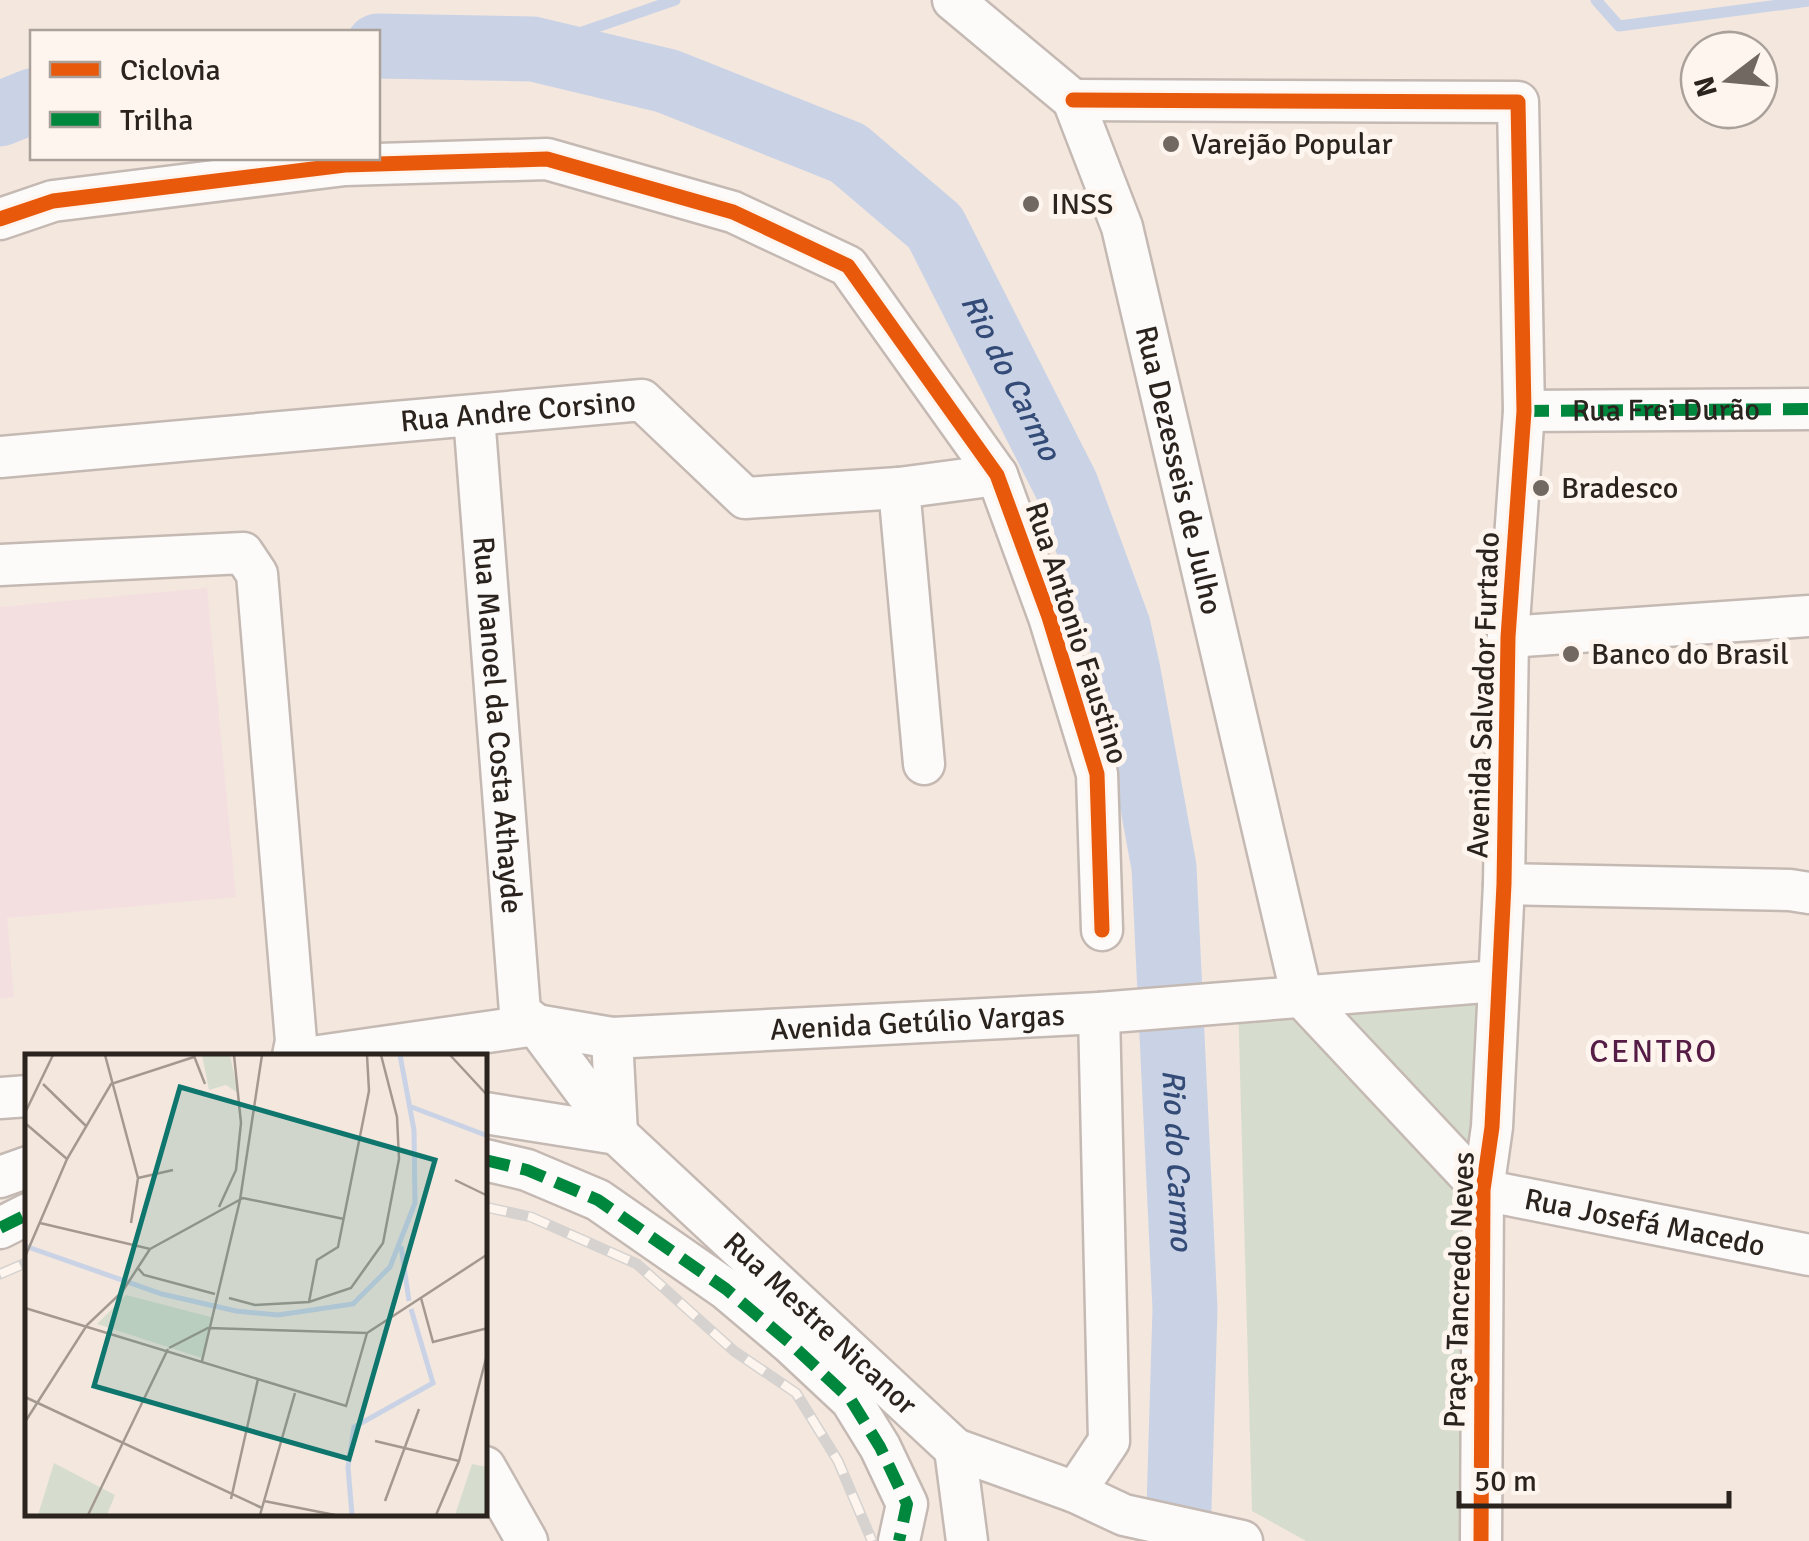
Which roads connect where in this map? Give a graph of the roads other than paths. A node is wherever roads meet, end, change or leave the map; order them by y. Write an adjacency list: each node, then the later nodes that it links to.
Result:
1 (953, 0): 2 (street, Rua Dezesseis de Julho)
2 (1072, 100): 5 (street, Avenida Salvador Furtado); 18 (street, Rua Dezesseis de Julho)
3 (0, 219): 8 (street, Rua Antonio Faustino)
4 (1809, 408): 5 (street, Rua Frei Durão)
5 (1524, 411): 12 (street, Avenida Salvador Furtado)
6 (474, 416): 7 (street, Rua Andre Corsino); 9 (street, Rua Andre Corsino); 20 (street, Rua Manoel da Costa Athayde)
7 (0, 457)
8 (997, 475): 9 (street, Rua Andre Corsino); 16 (street, Rua Antonio Faustino)
9 (899, 488): 13 (street)
10 (0, 564): 22 (street)
11 (1809, 616): 12 (street)
12 (1508, 637): 14 (street, Avenida Salvador Furtado)
13 (924, 764)
14 (1504, 884): 15 (street); 17 (street, Avenida Salvador Furtado)
15 (1809, 893)
16 (1102, 930)
17 (1498, 981): 18 (street); 32 (street, Praça Tancredo Neves)
18 (1302, 997): 19 (street, Avenida Getúlio Vargas); 32 (street, Praça Tancredo Neves)
19 (1111, 1011): 21 (street, Avenida Getúlio Vargas); 38 (street)
20 (536, 1025): 21 (street, Avenida Getúlio Vargas); 23 (street, Avenida Getúlio Vargas); 24 (street); 28 (street, Rua Manoel da Costa Athayde)
21 (612, 1038): 28 (street)
22 (294, 1054)
23 (334, 1054)
24 (471, 1054)
25 (25, 1096): 26 (street)
26 (0, 1098)
27 (488, 1114): 28 (street)
28 (617, 1134): 36 (street, Rua Mestre Nicanor)
29 (488, 1161): 41 (street)
30 (25, 1169): 31 (street)
31 (0, 1177)
32 (1483, 1190): 35 (street, Rua Josefá Macedo); 43 (street, Praça Tancredo Neves)
33 (25, 1216): 34 (street)
34 (0, 1228)
35 (1809, 1254)
36 (955, 1449): 38 (street); 42 (street)
37 (488, 1471): 40 (street)
38 (1076, 1492): 39 (street)
39 (1240, 1540)
40 (527, 1541)
41 (900, 1541)
42 (968, 1541)
43 (1481, 1541)

